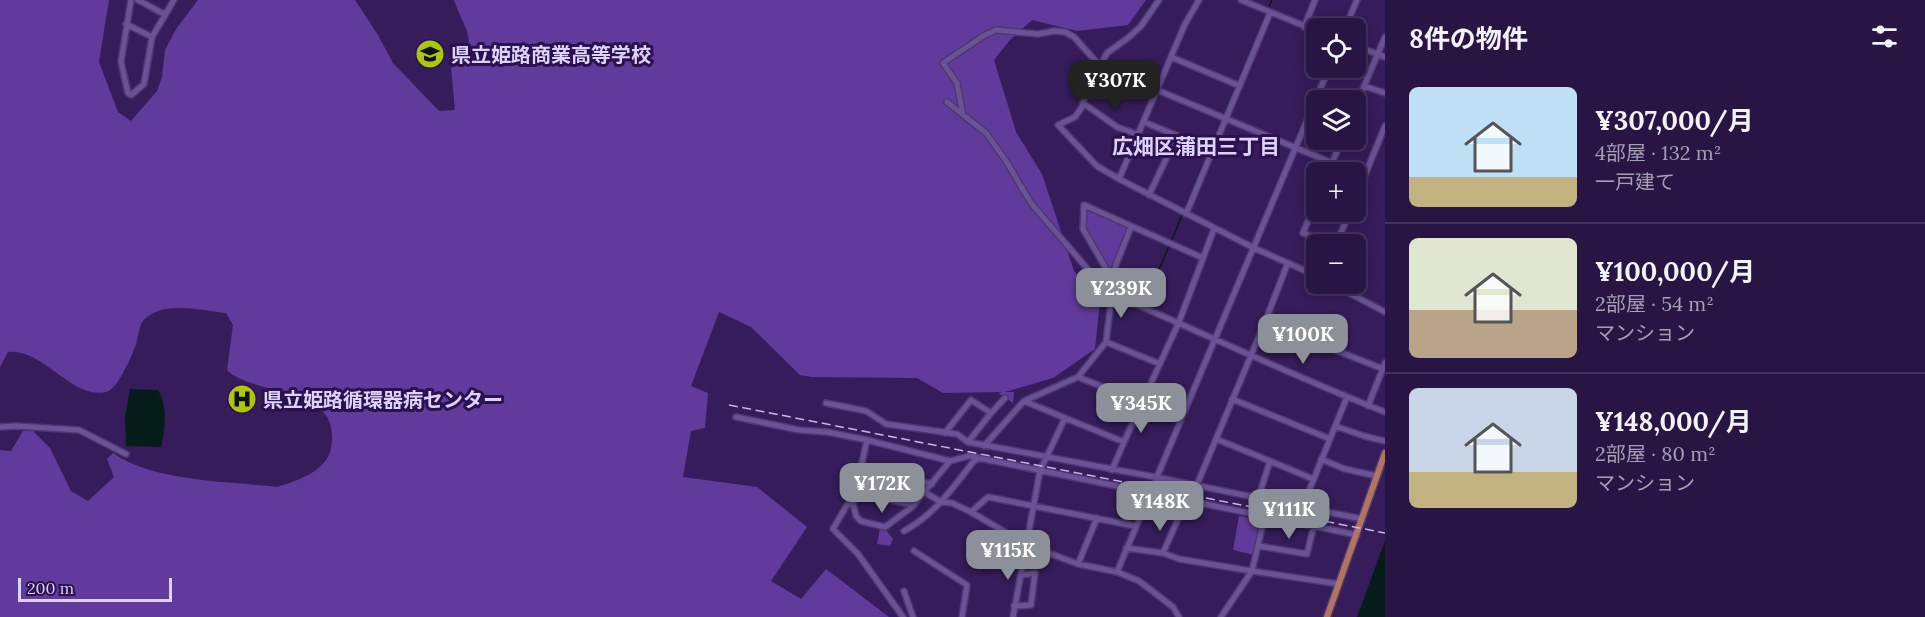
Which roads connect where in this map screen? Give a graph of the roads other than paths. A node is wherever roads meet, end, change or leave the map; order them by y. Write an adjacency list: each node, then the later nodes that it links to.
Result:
1 (131, 0): 12 (street)
2 (138, 0): 10 (street)
3 (174, 0): 10 (street)
4 (1160, 0): 20 (street)
5 (1199, 0): 18 (street)
6 (1241, 0): 9 (street)
7 (1315, 0): 13 (street)
8 (1357, 0): 11 (street)
9 (1270, 12): 13 (street); 22 (street)
10 (164, 14): 14 (street)
11 (1349, 18)
12 (126, 24): 14 (street); 14 (street)
13 (1304, 27)
14 (152, 37)
15 (1385, 37): 17 (street)
16 (1366, 50): 17 (street)
17 (1377, 54): 19 (street); 23 (street)
18 (1171, 57): 22 (street); 24 (street)
19 (1385, 57)
20 (1100, 66): 28 (street); 29 (street)
21 (1325, 78): 35 (street)
22 (1240, 86): 30 (street)
23 (1364, 86): 25 (street); 26 (street)
24 (1157, 90): 30 (street); 31 (street)
25 (1362, 90)
26 (1385, 93)
27 (947, 102): 29 (street)
28 (1083, 103): 33 (street); 39 (street)
29 (963, 115): 49 (street)
30 (1226, 119): 35 (street); 36 (street)
31 (1144, 122): 33 (street); 34 (street)
32 (1385, 126): 38 (street)
33 (1139, 135): 39 (street)
34 (1176, 136): 36 (street); 40 (street)
35 (1295, 147): 37 (street); 44 (street)
36 (1212, 150): 41 (street)
37 (1330, 162)
38 (1366, 172)
39 (1119, 179): 40 (street)
40 (1149, 195): 41 (street)
41 (1186, 214): 43 (street)
42 (1131, 227): 45 (street); 48 (street); 48 (street)
43 (1214, 229): 44 (street); 45 (street)
44 (1254, 248): 46 (street); 54 (street)
45 (1203, 258): 52 (street)
46 (1287, 264): 47 (street); 53 (street)
47 (1306, 272)
48 (1111, 277): 49 (street)
49 (1112, 294): 52 (street); 55 (street)
50 (1351, 294): 51 (street)
51 (1385, 312)
52 (1179, 322): 54 (street); 57 (street)
53 (1265, 322): 56 (street); 58 (street)
54 (1213, 340): 56 (street); 93 (street)
55 (1106, 342): 57 (street); 59 (street)
56 (1251, 355): 60 (street); 62 (street)
57 (1160, 364): 64 (street)
58 (1384, 366): 66 (street)
59 (1078, 377): 63 (street); 64 (street)
60 (1347, 397): 66 (street); 71 (street)
61 (1005, 398): 67 (street)
62 (1232, 399): 74 (street); 75 (street)
63 (1024, 401): 70 (street); 80 (street)
64 (1143, 402): 79 (street)
65 (826, 403): 73 (street)
66 (1368, 406): 68 (street)
67 (991, 412): 73 (street); 78 (street)
68 (1385, 412)
69 (736, 417): 76 (street)
70 (1065, 418): 79 (street); 83 (street)
71 (1335, 426): 75 (street); 77 (street)
72 (0, 428): 82 (street)
73 (945, 432): 78 (street)
74 (1215, 439): 88 (street); 96 (street)
75 (1330, 439): 85 (street)
76 (867, 440): 87 (street); 89 (street)
77 (1385, 441)
78 (968, 442): 80 (street)
79 (1124, 442): 90 (street)
80 (986, 446): 83 (street); 86 (street)
81 (1385, 453): 92 (main road)
82 (126, 454)
83 (1046, 457): 90 (street); 91 (street)
84 (979, 458): 86 (street); 87 (street); 102 (street)
85 (1321, 459): 92 (street); 94 (street)
86 (986, 460): 91 (street)
87 (950, 461): 95 (street)
88 (1270, 461): 94 (street); 100 (street)
89 (861, 469): 95 (street); 97 (street)
90 (1112, 470): 93 (street)
91 (1040, 471): 99 (street); 104 (street)
92 (1377, 476): 110 (main road)
93 (1155, 477): 96 (street); 99 (street)
94 (1313, 479): 106 (street)
95 (932, 484): 98 (street)
96 (1196, 486): 100 (street)
97 (856, 493): 103 (street); 105 (street)
98 (926, 493): 102 (street); 105 (street)
99 (1150, 493): 101 (street); 112 (street)
100 (1258, 499): 106 (street)
101 (1186, 501): 108 (street); 119 (street)
102 (942, 502): 107 (street); 113 (street)
103 (854, 503): 105 (street); 127 (street)
104 (1034, 505): 107 (street); 109 (street); 115 (street)
105 (914, 506)
106 (1302, 508): 110 (street)
107 (971, 512): 115 (street)
108 (1265, 515): 111 (street); 116 (street)
109 (1097, 518): 112 (street); 120 (street)
110 (1362, 519): 114 (main road)
111 (1314, 525): 114 (street); 116 (street)
112 (1135, 526): 117 (street)
113 (904, 531)
114 (1357, 535): 124 (main road)
115 (1027, 545): 120 (street); 123 (street)
116 (1259, 546): 121 (street)
117 (1126, 548): 119 (street); 122 (street)
118 (914, 551): 129 (street)
119 (1163, 553): 121 (street)
120 (1077, 564): 122 (street)
121 (1252, 571): 124 (street); 132 (street)
122 (1116, 572): 131 (street)
123 (1021, 575): 126 (street); 126 (street)
124 (1339, 584): 133 (main road)
125 (904, 591): 128 (street)
126 (1014, 606): 130 (street)
127 (903, 617)
128 (913, 617)
129 (962, 617)
130 (1013, 617)
131 (1179, 617)
132 (1221, 617)
133 (1327, 617)

